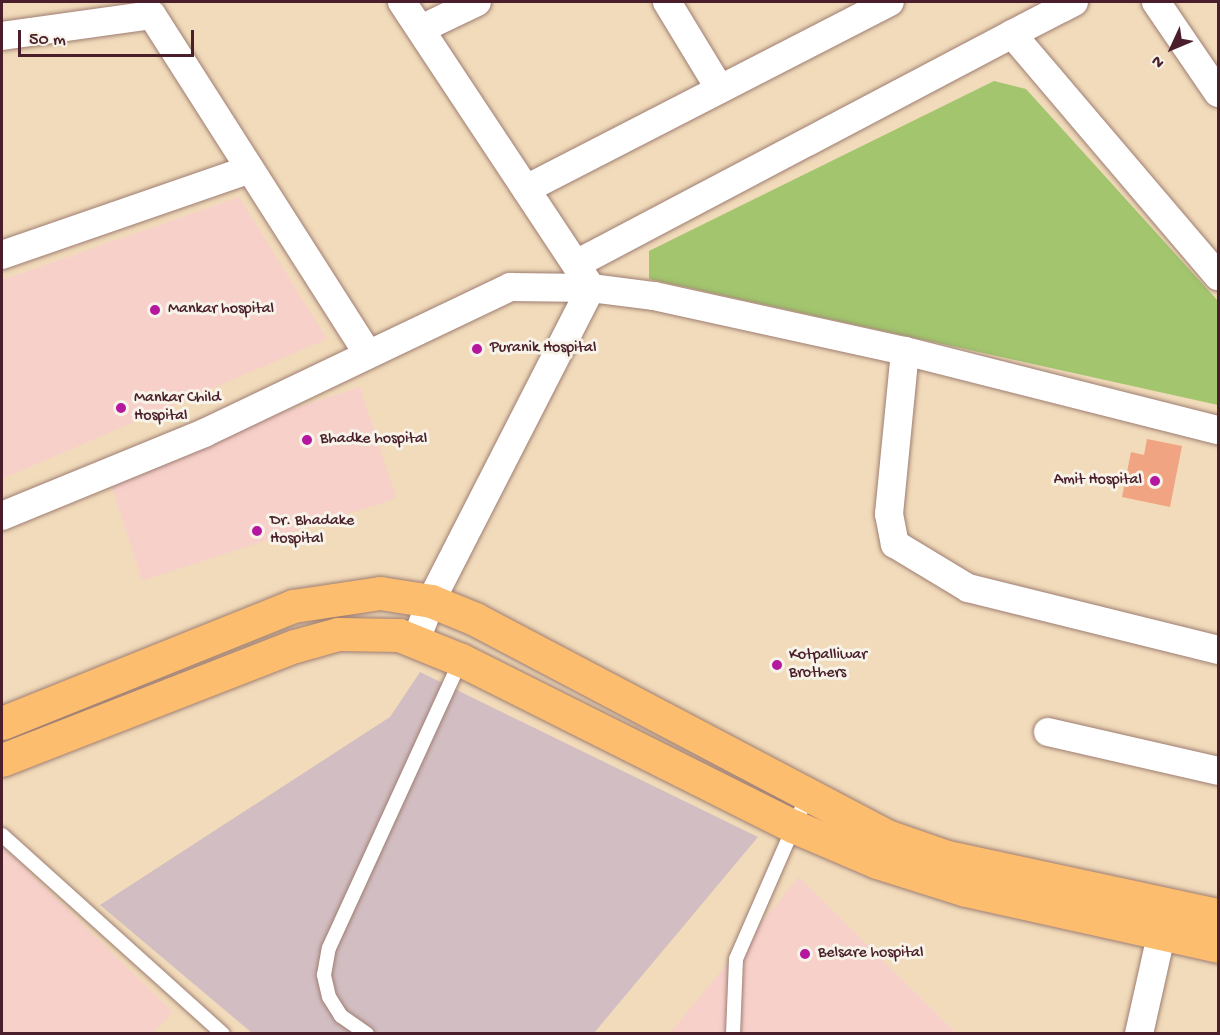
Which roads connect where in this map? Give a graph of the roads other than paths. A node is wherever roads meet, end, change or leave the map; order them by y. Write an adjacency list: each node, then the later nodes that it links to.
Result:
1 (402, 2): 8 (street)
2 (477, 2): 8 (street)
3 (667, 2): 11 (street)
4 (890, 2): 11 (street)
5 (1074, 2): 9 (street)
6 (1156, 2): 12 (street)
7 (125, 11): 10 (street); 13 (street)
8 (421, 29): 14 (street)
9 (1012, 34): 16 (street); 17 (street)
10 (2, 36)
11 (720, 89): 14 (street)
12 (1218, 93)
13 (250, 169): 15 (street); 20 (street)
14 (526, 189): 16 (street)
15 (2, 255)
16 (576, 264): 18 (street)
17 (1218, 276)
18 (591, 288): 19 (street); 20 (street); 23 (street)
19 (905, 351): 21 (street); 25 (street)
20 (368, 354): 22 (street)
21 (1218, 430)
22 (2, 516)
23 (430, 601): 24 (street); 27 (main road); 31 (main road)
24 (416, 640): 26 (main road); 29 (main road)
25 (1218, 650)
26 (461, 660): 31 (main road); 37 (lane)
27 (2, 723)
28 (1048, 732): 30 (street)
29 (2, 760)
30 (1218, 771)
31 (799, 813): 34 (main road); 38 (lane)
32 (2, 835): 36 (lane)
33 (1218, 915): 34 (main road)
34 (1165, 919): 35 (main road); 39 (street)
35 (1218, 946)
36 (223, 1034)
37 (367, 1034)
38 (733, 1034)
39 (1139, 1034)

